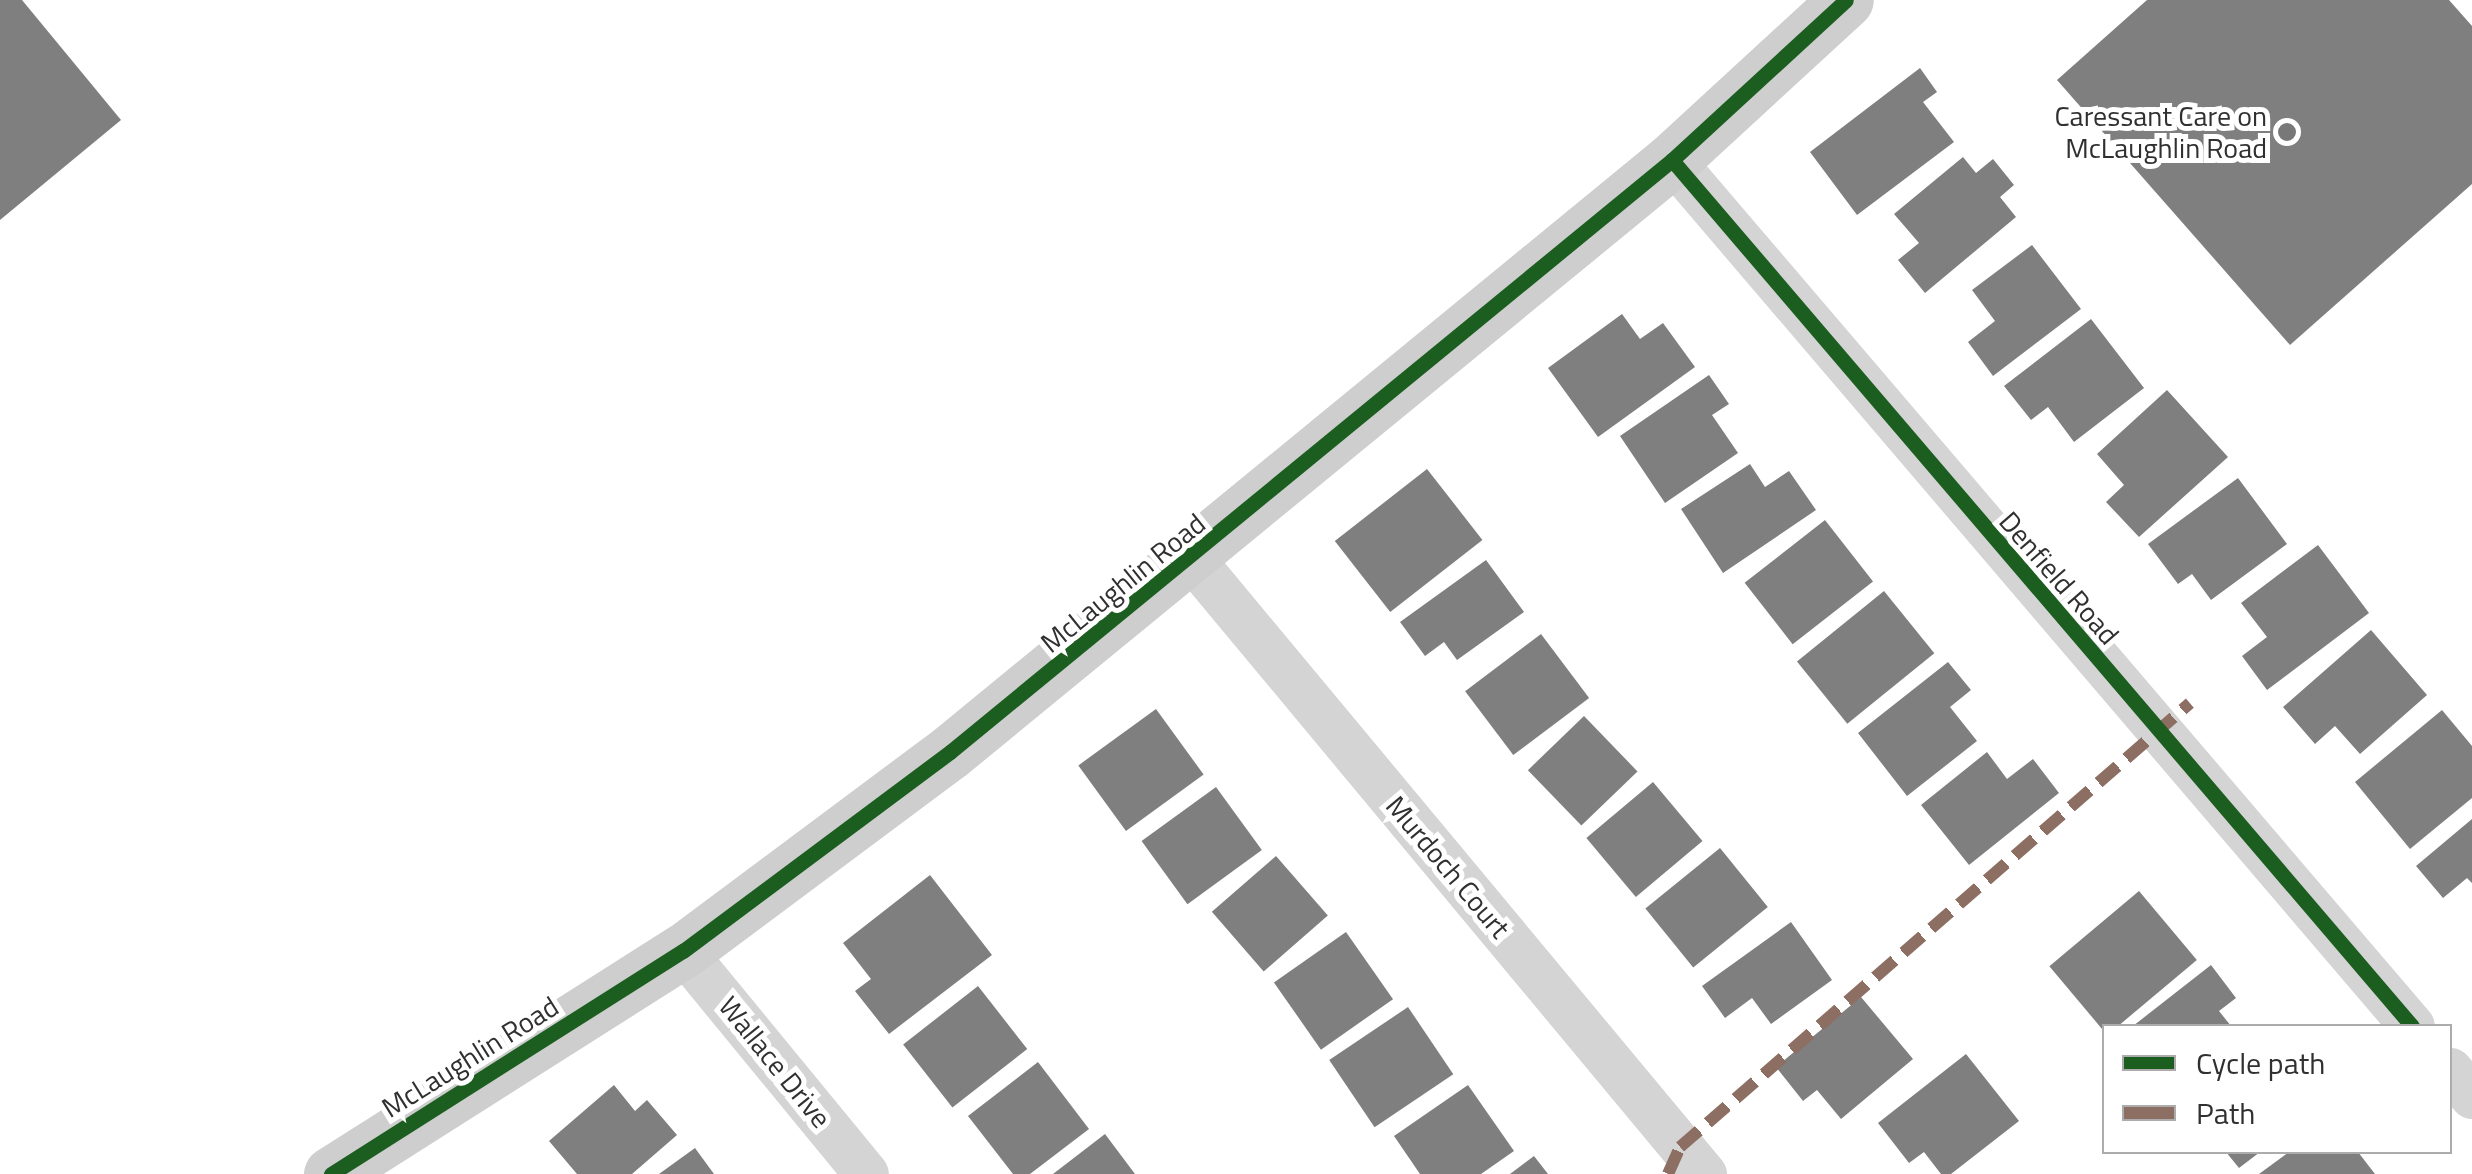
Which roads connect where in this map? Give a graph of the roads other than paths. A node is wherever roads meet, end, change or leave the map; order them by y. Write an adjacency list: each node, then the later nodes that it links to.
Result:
1 (1846, 0): 2 (street, McLaughlin Road)
2 (1672, 160): 3 (street, McLaughlin Road); 5 (street, Denfield Road)
3 (1193, 560): 4 (street, McLaughlin Road); 10 (street, Murdoch Court)
4 (683, 951): 8 (street, McLaughlin Road); 9 (street, Wallace Drive)
5 (2410, 1024)
6 (2452, 1072): 7 (street)
7 (2472, 1096)
8 (331, 1174)
9 (866, 1174)
10 (1704, 1174)

